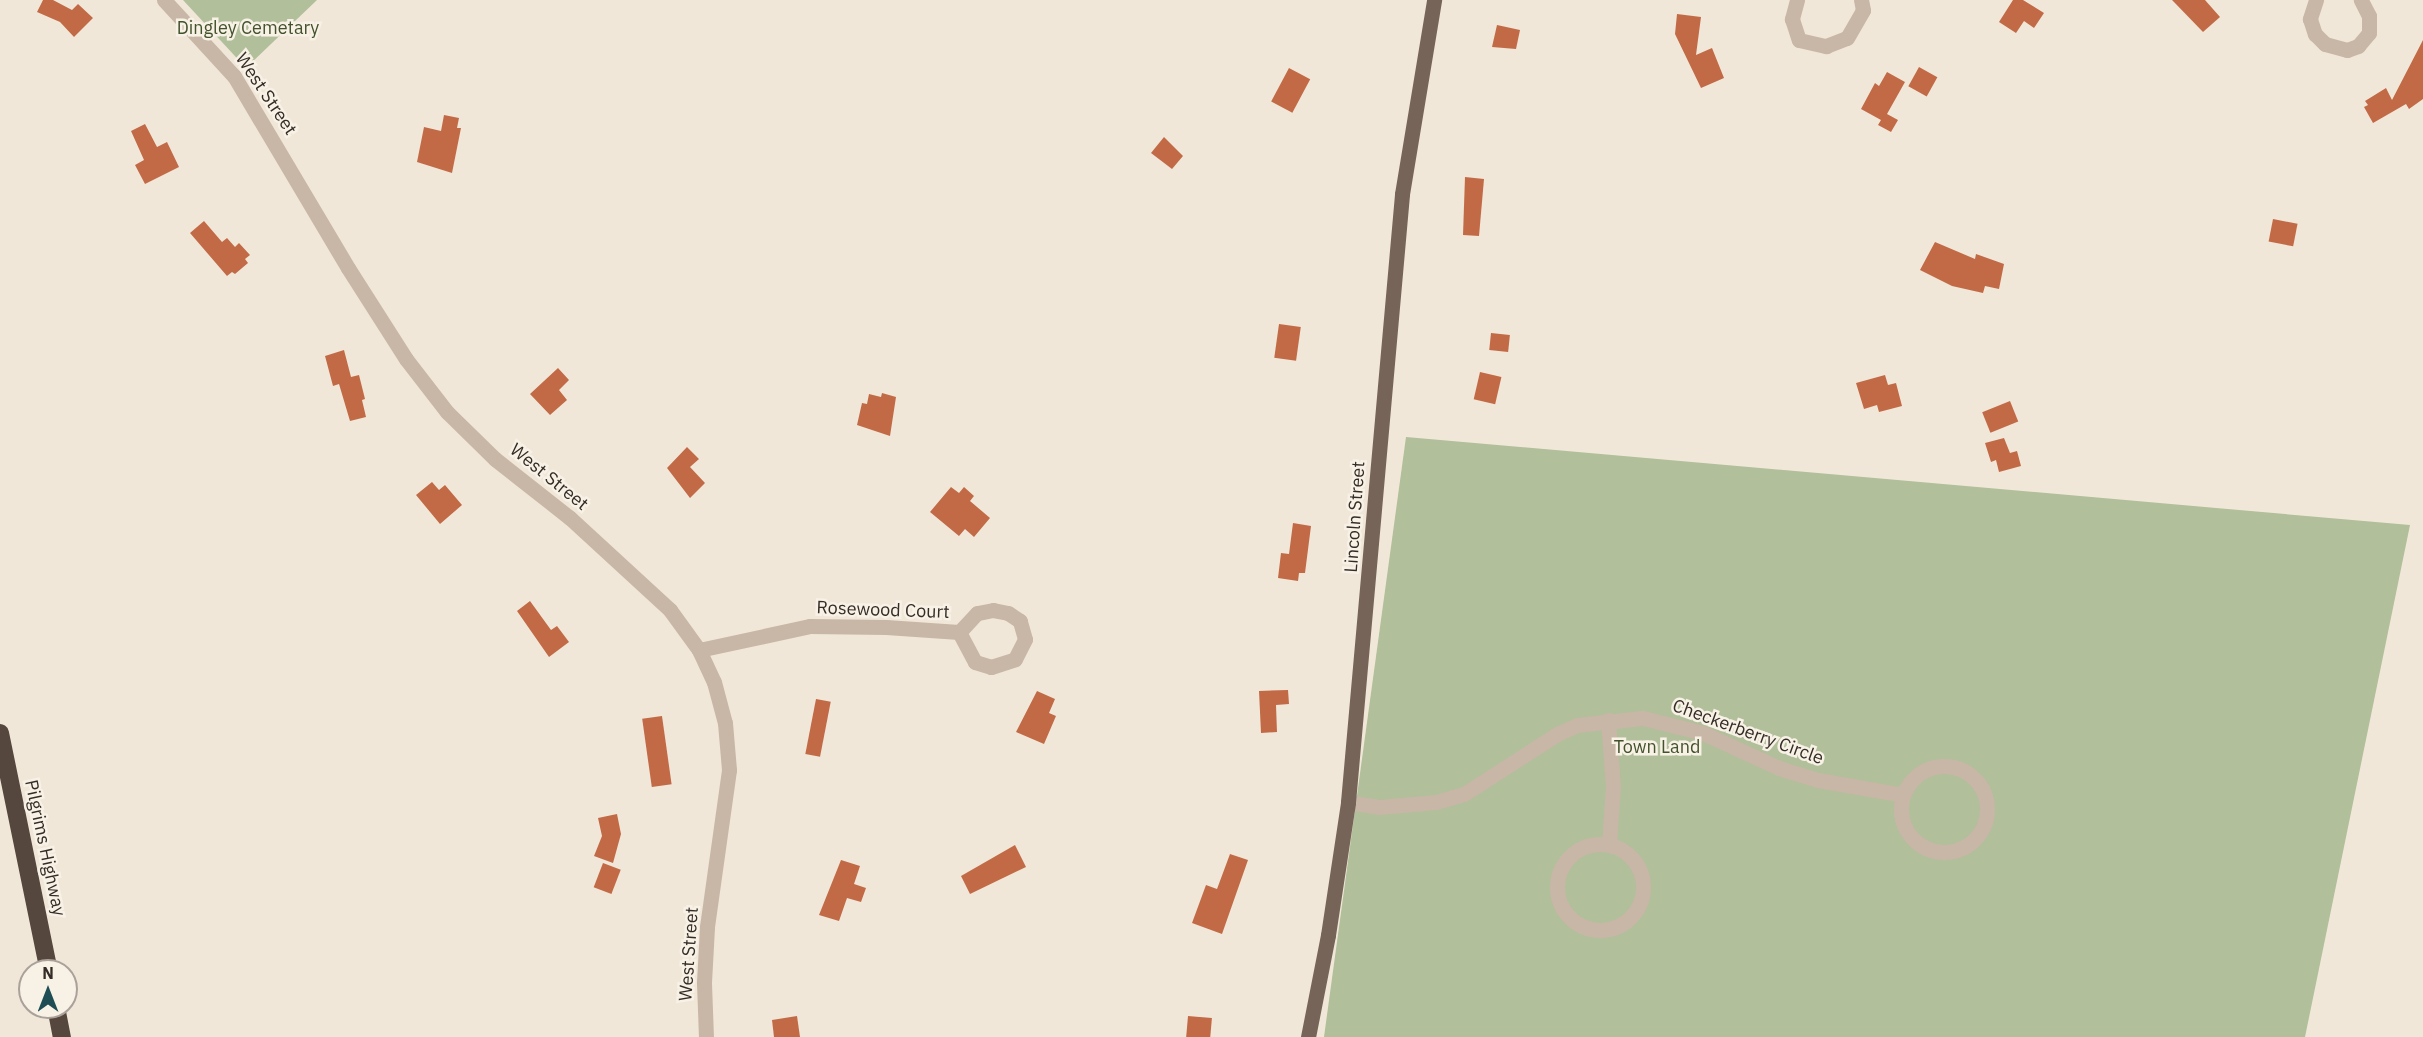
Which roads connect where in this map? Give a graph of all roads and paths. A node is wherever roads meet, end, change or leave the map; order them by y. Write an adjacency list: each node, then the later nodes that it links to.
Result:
1 (164, 0): 8 (street, West Street)
2 (1434, 0): 12 (main road, Lincoln Street)
3 (1797, 0): 4 (street)
4 (1861, 0)
5 (2316, 0): 6 (street)
6 (2361, 0)
7 (959, 632): 7 (street, Rosewood Court); 8 (street, Rosewood Court)
8 (699, 650): 17 (street, West Street)
9 (1608, 720): 11 (street, Checkerberry Circle); 12 (street, Checkerberry Circle); 13 (street)
10 (0, 733): 14 (highway, Pilgrims Highway)
11 (1903, 795): 11 (street)
12 (1348, 802): 18 (main road, Lincoln Street)
13 (1609, 844): 13 (street)
14 (47, 959)
15 (58, 1019): 16 (highway)
16 (62, 1037)
17 (706, 1037)
18 (1308, 1037)

